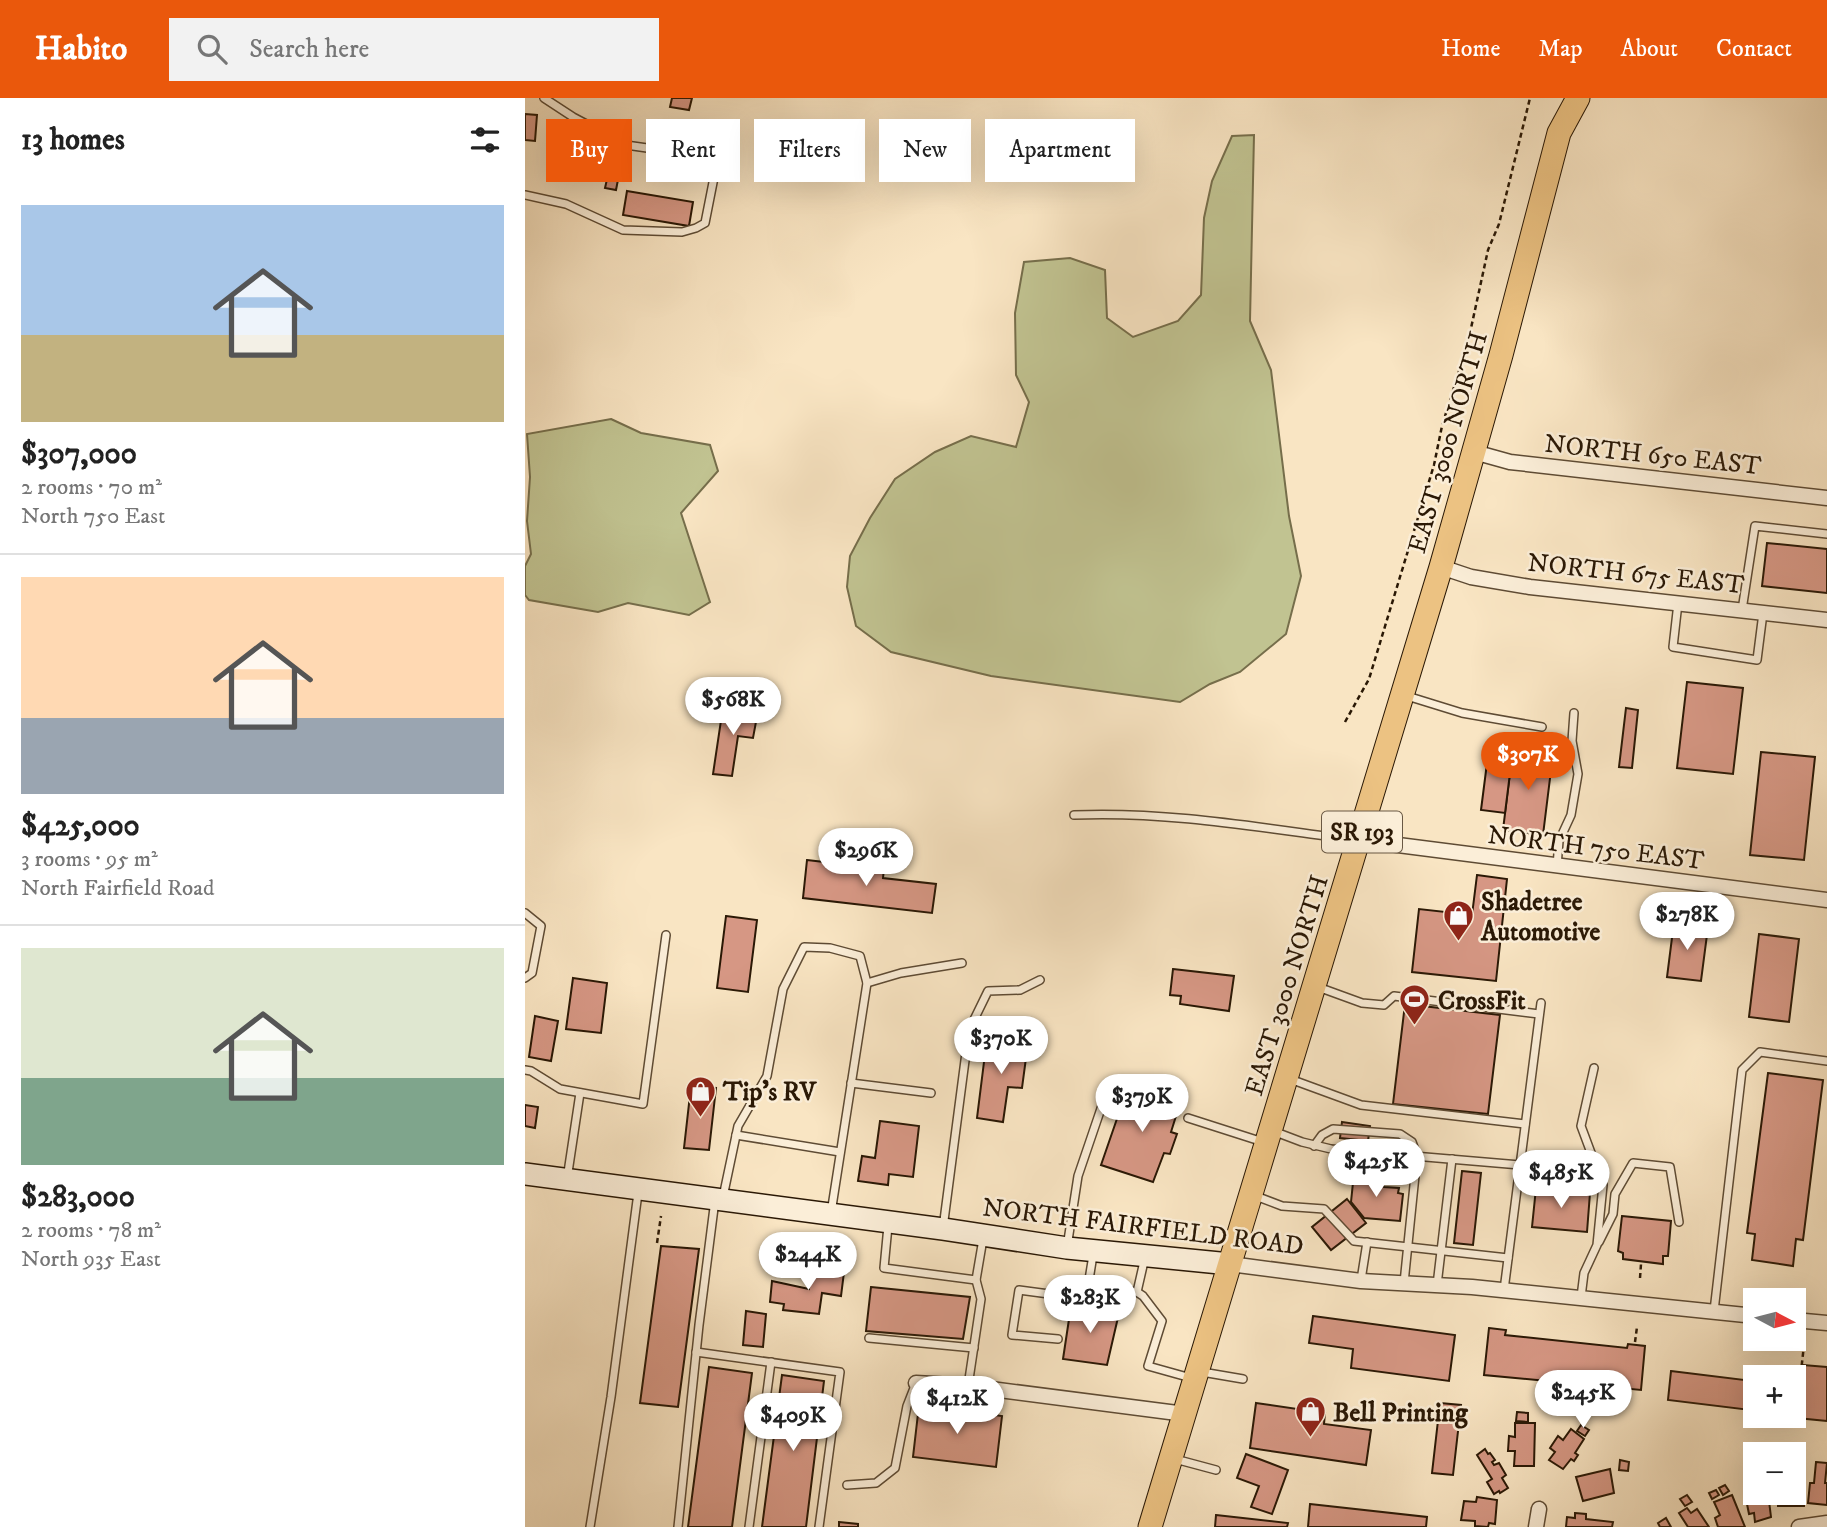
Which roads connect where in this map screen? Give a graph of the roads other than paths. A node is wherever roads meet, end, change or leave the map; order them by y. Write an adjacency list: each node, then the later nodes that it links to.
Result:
1 (544, 98): 5 (lane)
2 (1557, 98): 4 (main road, EAST 3000 NORTH / SR 193)
3 (1578, 98): 4 (main road, EAST 3000 NORTH / SR 193)
4 (1559, 133): 6 (main road, EAST 3000 NORTH / SR 193)
5 (525, 195)
6 (1474, 452): 7 (street, NORTH 650 EAST); 9 (main road, EAST 3000 NORTH / SR 193)
7 (1827, 498)
8 (1827, 534): 11 (lane)
9 (1441, 567): 10 (street, NORTH 675 EAST); 14 (main road, EAST 3000 NORTH / SR 193)
10 (1678, 603): 11 (street, NORTH 675 EAST); 12 (lane)
11 (1742, 610): 12 (street, NORTH 675 EAST)
12 (1763, 613): 13 (street, NORTH 675 EAST)
13 (1827, 620)
14 (1403, 695): 16 (lane); 18 (main road, EAST 3000 NORTH / SR 193)
15 (1574, 713): 19 (lane)
16 (1542, 727)
17 (1074, 815): 18 (lane)
18 (1359, 840): 19 (street, NORTH 750 EAST); 27 (main road, EAST 3000 NORTH / SR 193)
19 (1557, 866): 20 (street, NORTH 750 EAST)
20 (1827, 900)
21 (525, 913): 24 (lane)
22 (666, 935): 36 (lane)
23 (962, 963): 26 (lane)
24 (525, 978)
25 (1040, 980): 55 (lane)
26 (867, 983): 34 (lane); 40 (lane)
27 (1314, 986): 29 (lane); 33 (main road, EAST 3000 NORTH / SR 193)
28 (1541, 1003): 29 (lane)
29 (1539, 1014): 39 (lane)
30 (1827, 1061): 74 (lane)
31 (1594, 1068): 58 (lane)
32 (525, 1070): 36 (lane)
33 (1287, 1077): 39 (lane); 41 (main road, EAST 3000 NORTH / SR 193)
34 (851, 1083): 37 (lane); 43 (lane)
35 (1108, 1088): 60 (lane)
36 (580, 1093): 48 (lane)
37 (931, 1093)
38 (1188, 1118): 41 (lane)
39 (1525, 1124): 46 (lane)
40 (736, 1135): 43 (lane); 51 (lane)
41 (1269, 1136): 42 (lane); 50 (main road, EAST 3000 NORTH / SR 193)
42 (1314, 1146): 44 (lane); 44 (lane)
43 (840, 1153): 52 (lane)
44 (1417, 1156): 45 (lane); 59 (lane)
45 (1452, 1159): 46 (lane); 62 (lane)
46 (1520, 1164): 64 (lane)
47 (525, 1174): 48 (main road, NORTH FAIRFIELD ROAD)
48 (567, 1179): 49 (main road, NORTH FAIRFIELD ROAD)
49 (639, 1189): 51 (main road, NORTH FAIRFIELD ROAD); 93 (lane)
50 (1251, 1194): 57 (lane); 65 (main road, EAST 3000 NORTH / SR 193)
51 (719, 1200): 52 (main road, NORTH FAIRFIELD ROAD); 81 (lane)
52 (831, 1214): 53 (main road, NORTH FAIRFIELD ROAD)
53 (889, 1222): 55 (main road, NORTH FAIRFIELD ROAD); 66 (lane)
54 (1679, 1222): 58 (lane)
55 (943, 1229): 56 (main road, NORTH FAIRFIELD ROAD)
56 (984, 1235): 60 (main road, NORTH FAIRFIELD ROAD); 66 (lane)
57 (1367, 1242): 59 (lane); 67 (lane)
58 (1597, 1245): 73 (lane)
59 (1408, 1247): 62 (lane); 68 (lane)
60 (1067, 1248): 61 (main road, NORTH FAIRFIELD ROAD)
61 (1093, 1250): 63 (main road, NORTH FAIRFIELD ROAD); 70 (lane)
62 (1442, 1250): 64 (lane); 69 (lane)
63 (1145, 1256): 65 (main road, NORTH FAIRFIELD ROAD); 72 (lane)
64 (1508, 1258): 71 (lane)
65 (1230, 1264): 67 (street, NORTH FAIRFIELD ROAD); 83 (main road, EAST 3000 NORTH / SR 193)
66 (976, 1280): 80 (lane)
67 (1361, 1281): 68 (street, NORTH FAIRFIELD ROAD)
68 (1404, 1283): 69 (street, NORTH FAIRFIELD ROAD)
69 (1437, 1285): 71 (street, NORTH FAIRFIELD ROAD)
70 (1088, 1286): 72 (lane); 79 (lane)
71 (1504, 1290): 73 (street, NORTH FAIRFIELD ROAD)
72 (1137, 1292): 83 (lane)
73 (1581, 1297): 74 (street, NORTH FAIRFIELD ROAD)
74 (1714, 1311): 75 (street, NORTH FAIRFIELD ROAD)
75 (1743, 1315)
76 (1806, 1321): 77 (street)
77 (1827, 1323)
78 (869, 1338): 80 (lane)
79 (1058, 1339)
80 (974, 1348): 86 (lane)
81 (696, 1352): 82 (lane); 94 (lane)
82 (771, 1362): 95 (lane); 96 (lane)
83 (1196, 1375): 84 (lane); 87 (main road, EAST 3000 NORTH / SR 193)
84 (1243, 1379)
85 (916, 1383): 86 (street); 90 (lane)
86 (968, 1386): 87 (street)
87 (1185, 1414): 88 (main road, EAST 3000 NORTH / SR 193)
88 (1171, 1458): 89 (lane); 97 (main road, EAST 3000 NORTH / SR 193)
89 (1216, 1471)
90 (847, 1485)
91 (1539, 1509): 98 (street)
92 (1827, 1523): 99 (street)
93 (590, 1527)
94 (678, 1527)
95 (748, 1527)
96 (819, 1527)
97 (1150, 1527)
98 (1537, 1527)
99 (1799, 1527)

